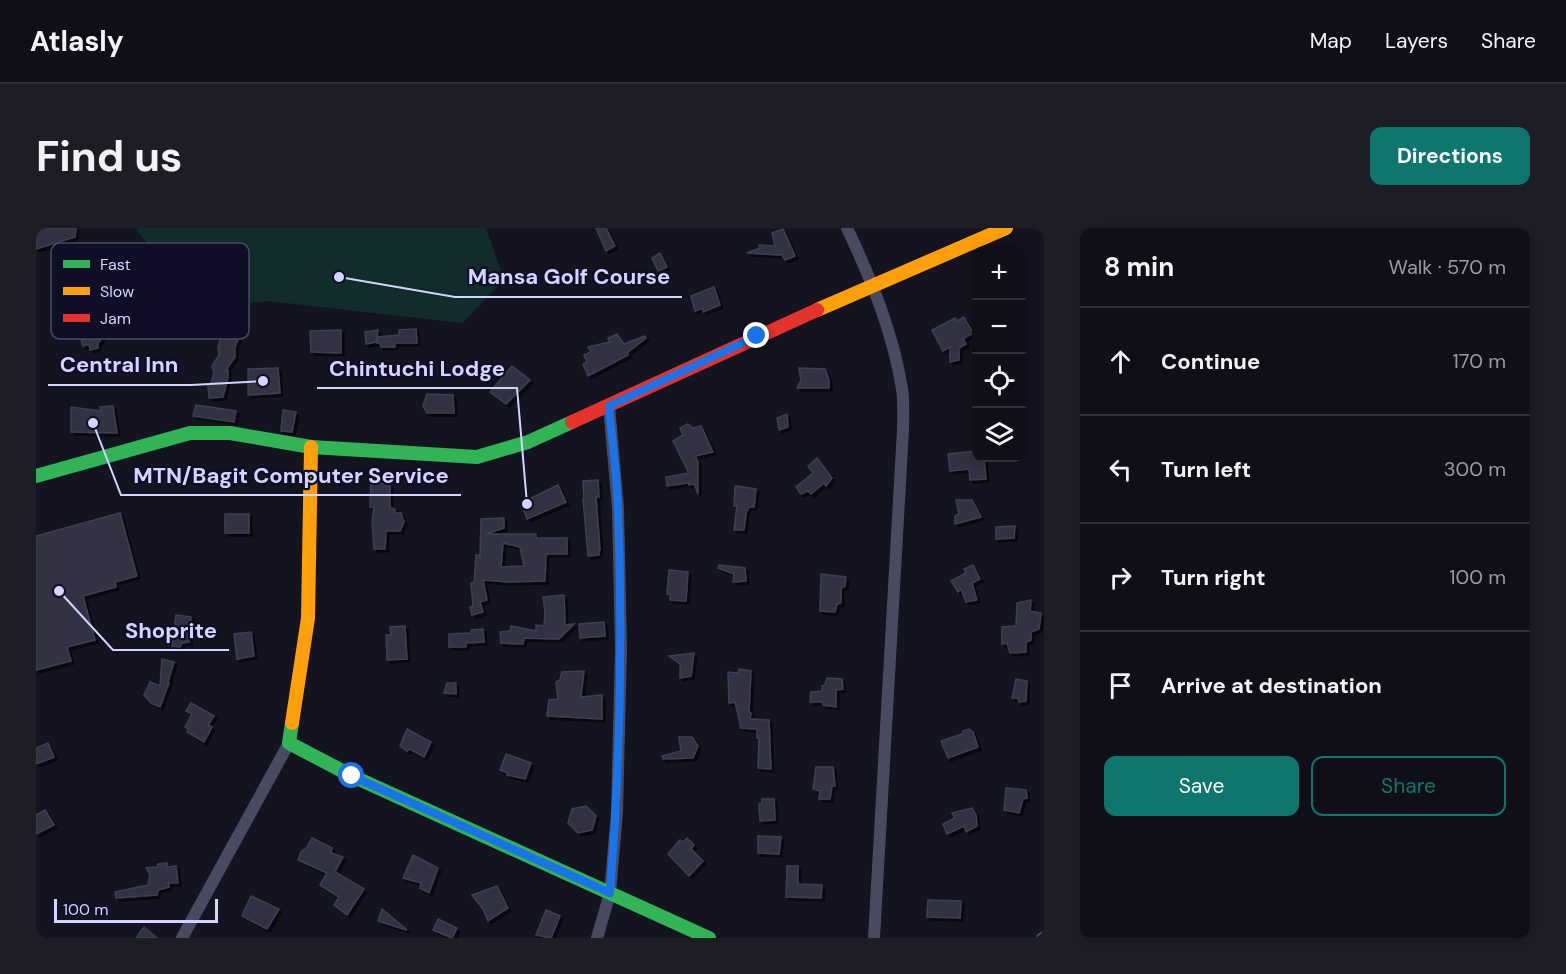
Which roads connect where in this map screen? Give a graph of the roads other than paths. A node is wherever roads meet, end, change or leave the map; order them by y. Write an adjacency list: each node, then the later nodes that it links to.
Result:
1 (847, 228): 3 (street)
2 (1006, 228): 3 (street)
3 (874, 287): 4 (street); 12 (street)
4 (609, 406): 5 (street); 8 (street)
5 (311, 447): 6 (street); 7 (street)
6 (36, 476)
7 (289, 743): 8 (street); 9 (street)
8 (610, 893): 10 (street); 11 (street)
9 (182, 938)
10 (597, 938)
11 (709, 938)
12 (874, 938)

